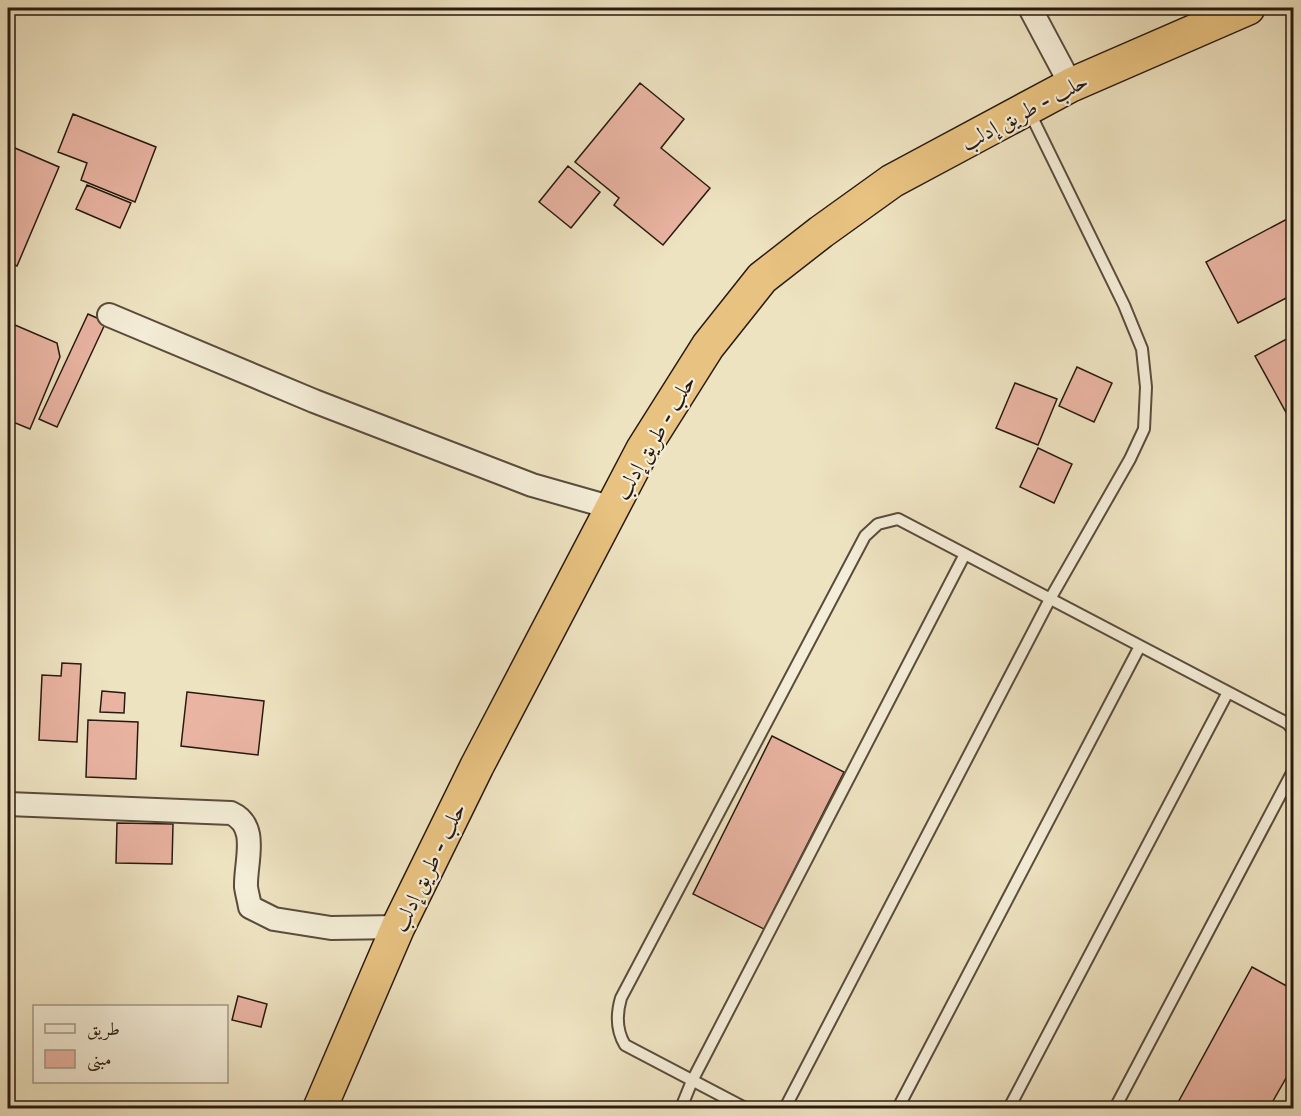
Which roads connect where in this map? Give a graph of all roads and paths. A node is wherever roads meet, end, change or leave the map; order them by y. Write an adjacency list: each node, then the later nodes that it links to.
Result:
1 (1030, 8): 3 (street)
2 (1248, 8): 3 (highway, حلب - طريق إدلب)
3 (1071, 85): 4 (highway, حلب - طريق إدلب)
4 (1028, 108): 6 (highway, حلب - طريق إدلب); 8 (lane)
5 (109, 315): 6 (street)
6 (613, 508): 14 (highway, حلب - طريق إدلب)
7 (965, 554): 8 (lane); 15 (lane); 15 (lane)
8 (1050, 598): 9 (lane); 19 (lane)
9 (1140, 646): 10 (lane); 20 (lane)
10 (1228, 692): 11 (lane); 21 (lane)
11 (1293, 730)
12 (1293, 769): 22 (lane)
13 (8, 804): 14 (street)
14 (398, 927): 16 (highway, حلب - طريق إدلب)
15 (692, 1081): 17 (lane); 18 (lane)
16 (320, 1108)
17 (681, 1108)
18 (745, 1108)
19 (785, 1108)
20 (898, 1108)
21 (1009, 1108)
22 (1115, 1108)

